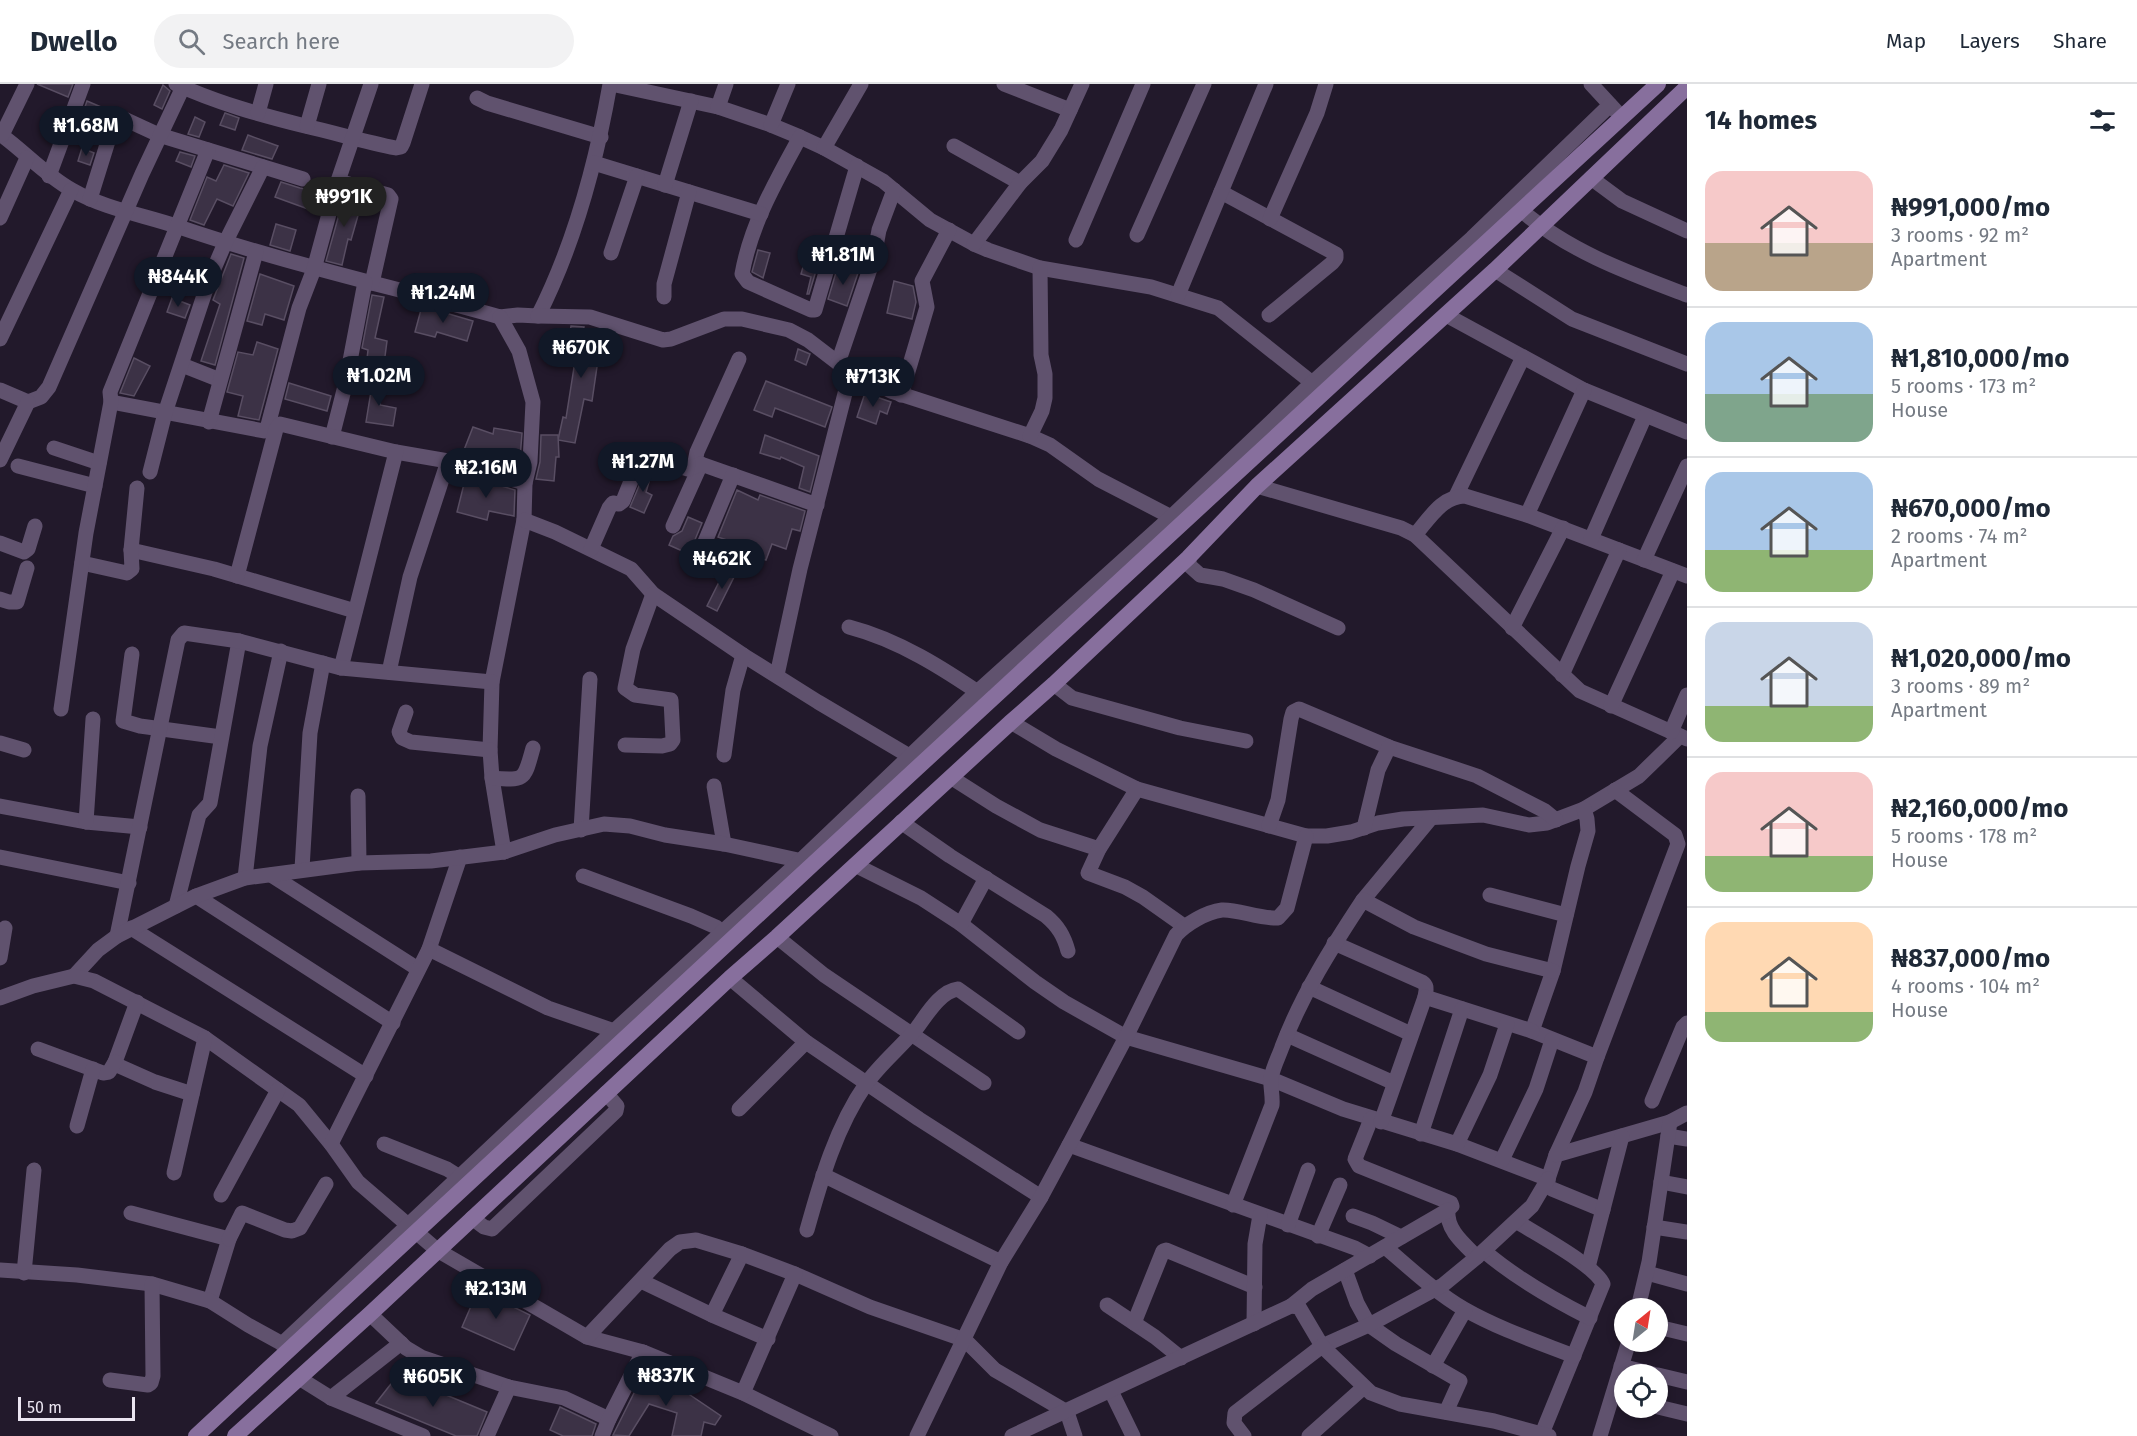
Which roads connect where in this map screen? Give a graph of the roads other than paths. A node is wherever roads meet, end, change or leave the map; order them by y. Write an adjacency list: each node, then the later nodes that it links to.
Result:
1 (27, 84): 31 (street)
2 (83, 84): 43 (street)
3 (266, 84): 27 (street)
4 (319, 84): 30 (street)
5 (371, 84): 35 (street)
6 (422, 84): 35 (street)
7 (611, 84): 21 (street); 33 (street)
8 (726, 84): 25 (street)
9 (788, 84): 29 (street)
10 (861, 84): 37 (street)
11 (1004, 84): 26 (street)
12 (1082, 84): 26 (street)
13 (1143, 84): 65 (street)
14 (1204, 84): 64 (street)
15 (1266, 84): 53 (street)
16 (1326, 84): 59 (street)
17 (1591, 84): 24 (street)
18 (1659, 84): 28 (main road)
19 (186, 87): 27 (street); 32 (street)
20 (1687, 87): 45 (main road)
21 (671, 90): 23 (street)
22 (477, 98): 33 (street)
23 (691, 101): 25 (street); 49 (street)
24 (1611, 105): 28 (street); 90 (street)
25 (718, 106): 29 (street)
26 (1071, 110): 48 (street)
27 (258, 113): 30 (street)
28 (1622, 117): 55 (main road)
29 (771, 125): 34 (street)
30 (307, 126): 35 (street)
31 (1, 135): 39 (street)
32 (159, 135): 38 (street); 54 (street); 56 (street)
33 (601, 137): 40 (street)
34 (800, 137): 37 (street); 57 (street)
35 (352, 139): 47 (street)
36 (954, 146): 48 (street)
37 (824, 148): 41 (street)
38 (208, 150): 42 (street); 60 (street)
39 (27, 158): 43 (street); 58 (street)
40 (594, 163): 44 (street); 81 (street)
41 (857, 166): 51 (street); 77 (street)
42 (263, 167): 46 (street); 66 (street)
43 (50, 176): 50 (street)
44 (637, 176): 49 (street); 69 (street)
45 (1591, 178): 61 (main road); 63 (street)
46 (303, 180)
47 (338, 181): 71 (street); 73 (street)
48 (1020, 183): 67 (street)
49 (665, 185): 52 (street)
50 (71, 190): 54 (street); 83 (street)
51 (894, 190): 62 (street); 88 (street)
52 (689, 192): 57 (street); 76 (street)
53 (1221, 192): 59 (street); 74 (street)
54 (90, 199): 56 (street)
55 (1522, 211): 61 (street); 90 (main road)
56 (126, 212): 60 (street); 94 (street)
57 (761, 214): 77 (street)
58 (0, 218)
59 (1270, 219): 78 (street)
60 (177, 226): 66 (street); 95 (street)
61 (1539, 226): 72 (main road); 75 (street)
62 (949, 230): 67 (street); 93 (street)
63 (1687, 230)
64 (1137, 235)
65 (1076, 240)
66 (225, 243): 68 (street); 87 (street)
67 (974, 244): 70 (street)
68 (256, 252): 71 (street); 89 (street)
69 (611, 253)
70 (1040, 268): 74 (street); 100 (street)
71 (314, 269): 73 (street); 98 (street)
72 (1495, 270): 79 (main road); 86 (street)
73 (368, 283): 80 (street); 101 (street)
74 (1178, 295): 90 (street)
75 (1687, 295)
76 (664, 297)
77 (796, 304): 82 (street)
78 (1269, 315)
79 (1446, 315): 84 (street); 114 (main road)
80 (500, 316): 81 (street); 112 (street)
81 (538, 316): 82 (street)
82 (789, 330): 88 (street)
83 (0, 339)
84 (1523, 357): 92 (street); 116 (street)
85 (739, 360): 108 (street)
86 (1687, 364)
87 (182, 365): 89 (street); 96 (street)
88 (845, 367): 93 (street); 117 (street)
89 (220, 380): 98 (street)
90 (1318, 388): 120 (main road)
91 (0, 390): 94 (street)
92 (1584, 390): 97 (street); 118 (street)
93 (901, 394): 100 (street)
94 (28, 402): 104 (street)
95 (111, 402): 96 (street); 106 (street)
96 (165, 413): 98 (street); 110 (street)
97 (1645, 416): 99 (street); 125 (street)
98 (209, 422)
99 (1687, 432)
100 (1030, 436): 120 (street)
101 (332, 437): 103 (street); 136 (street)
102 (54, 448): 106 (street)
103 (396, 452): 105 (street); 139 (street)
104 (0, 460)
105 (448, 461): 112 (street); 149 (street)
106 (99, 463): 113 (street)
107 (18, 466): 113 (street)
108 (697, 466): 111 (street); 122 (street); 127 (street)
109 (1687, 466): 131 (street)
110 (150, 472)
111 (733, 475): 117 (street); 134 (street)
112 (525, 483): 119 (street)
113 (95, 486): 132 (street)
114 (1257, 486): 124 (street); 130 (main road)
115 (137, 488): 128 (street)
116 (1456, 496): 118 (street); 124 (street)
117 (817, 504): 150 (street)
118 (1527, 515): 123 (street)
119 (524, 520): 127 (street); 153 (street)
120 (1177, 520): 156 (main road)
121 (35, 526): 126 (street)
122 (673, 526)
123 (1563, 528): 125 (street); 142 (street)
124 (1415, 535): 142 (street)
125 (1591, 539): 129 (street)
126 (0, 543)
127 (591, 549): 137 (street)
128 (131, 550): 132 (street); 136 (street)
129 (1619, 550): 131 (street); 151 (street)
130 (1188, 558): 141 (street); 154 (main road)
131 (1644, 560): 135 (street)
132 (82, 563): 158 (street)
133 (27, 568): 138 (street)
134 (694, 568)
135 (1680, 573): 157 (street)
136 (237, 576): 139 (street)
137 (653, 594): 146 (street); 167 (street)
138 (0, 599)
139 (355, 611): 148 (street)
140 (849, 627): 156 (street)
141 (1338, 628)
142 (1512, 628): 151 (street)
143 (238, 641): 144 (street); 162 (street); 164 (street)
144 (281, 651): 147 (street); 202 (street)
145 (132, 654): 162 (street)
146 (743, 655): 150 (street); 172 (street)
147 (322, 663): 148 (street); 199 (street)
148 (341, 668): 149 (street)
149 (389, 672): 153 (street)
150 (777, 675): 173 (street)
151 (1562, 675): 157 (street)
152 (590, 679): 189 (street)
153 (492, 682): 171 (street)
154 (1054, 684): 161 (main road); 165 (street)
155 (1687, 695): 163 (street)
156 (984, 696): 173 (main road)
157 (1611, 706): 163 (street)
158 (62, 709)
159 (406, 712): 171 (street)
160 (93, 719): 184 (street)
161 (1011, 722): 175 (main road); 177 (street)
162 (160, 729): 164 (street); 187 (street)
163 (1679, 736): 178 (street)
164 (221, 737): 208 (street)
165 (1246, 741)
166 (0, 743): 170 (street)
167 (625, 745)
168 (1389, 747): 183 (street); 186 (street); 188 (street)
169 (533, 748): 174 (street)
170 (24, 750)
171 (490, 750): 174 (street)
172 (724, 755)
173 (916, 760): 196 (main road)
174 (492, 778): 193 (street)
175 (952, 778): 185 (main road); 192 (street)
176 (714, 786): 191 (street)
177 (1137, 789): 186 (street); 192 (street)
178 (1615, 790): 181 (street); 244 (street)
179 (358, 796): 197 (street)
180 (0, 806): 184 (street)
181 (1584, 809): 183 (street); 209 (street)
182 (1431, 818): 183 (street); 188 (street); 207 (street)
183 (1556, 820)
184 (86, 822): 187 (street)
185 (901, 822): 198 (main road); 203 (street)
186 (1269, 826): 190 (street)
187 (140, 827): 204 (street)
188 (1364, 828): 190 (street)
189 (581, 830): 191 (street); 193 (street)
190 (1306, 836): 211 (street)
191 (724, 844): 196 (street)
192 (1099, 849): 211 (street)
193 (504, 852): 195 (street)
194 (0, 857): 204 (street)
195 (460, 857): 197 (street); 218 (street)
196 (806, 862): 215 (main road)
197 (359, 863): 199 (street)
198 (855, 865): 210 (street); 216 (main road)
199 (302, 869): 200 (street)
200 (271, 874): 202 (street); 221 (street)
201 (583, 876): 215 (street)
202 (245, 878): 206 (street)
203 (986, 878): 210 (street); 219 (street)
204 (129, 882): 214 (street)
205 (1490, 895): 209 (street)
206 (196, 896): 208 (street); 230 (street)
207 (1363, 900): 217 (street); 222 (street)
208 (176, 906): 213 (street)
209 (1566, 915): 222 (street)
210 (961, 924): 239 (street)
211 (1184, 926): 239 (street)
212 (5, 928): 220 (street)
213 (131, 928): 214 (street); 247 (street)
214 (117, 936): 223 (street)
215 (727, 936): 235 (main road)
216 (777, 937): 224 (main road); 236 (street)
217 (1334, 943): 225 (street); 226 (street)
218 (429, 949): 221 (street); 235 (street)
219 (1068, 951)
220 (0, 958)
221 (418, 969): 230 (street)
222 (1553, 972): 233 (street)
223 (74, 976): 227 (street); 228 (street)
224 (730, 978): 242 (street); 253 (main road)
225 (1309, 987): 237 (street); 238 (street)
226 (1425, 997): 229 (street); 237 (street)
227 (0, 998)
228 (137, 1002): 240 (street); 245 (street)
229 (1462, 1009): 232 (street); 261 (street)
230 (393, 1023): 247 (street)
231 (1687, 1023): 255 (street)
232 (1508, 1024): 233 (street); 266 (street)
233 (1532, 1031): 241 (street)
234 (1018, 1032): 236 (street)
235 (622, 1033): 276 (main road)
236 (912, 1034): 249 (street); 250 (street)
237 (1411, 1034): 251 (street)
238 (1287, 1035): 248 (street); 251 (street)
239 (1126, 1037): 248 (street); 267 (street)
240 (205, 1038): 252 (street); 254 (street)
241 (1552, 1040): 244 (street); 269 (street)
242 (806, 1042): 249 (street); 256 (street)
243 (38, 1049): 246 (street)
244 (1597, 1057): 268 (street)
245 (115, 1062): 246 (street); 254 (street)
246 (93, 1069): 259 (street)
247 (366, 1076): 264 (street)
248 (1271, 1078): 258 (street); 284 (street)
249 (866, 1083): 274 (street); 283 (street)
250 (984, 1083)
251 (1394, 1083): 258 (street)
252 (278, 1090): 264 (street); 282 (street)
253 (606, 1093): 272 (main road); 281 (street)
254 (192, 1094): 273 (street)
255 (1652, 1101)
256 (740, 1109)
257 (1687, 1113): 260 (street)
258 (1376, 1120): 261 (street); 285 (street)
259 (76, 1126)
260 (1669, 1129): 262 (street); 263 (street); 277 (street)
261 (1420, 1134): 266 (street)
262 (1622, 1136): 268 (street); 286 (street)
263 (1687, 1139)
264 (331, 1144): 294 (street)
265 (384, 1144): 276 (street)
266 (1457, 1144): 269 (street)
267 (1069, 1145): 283 (street); 284 (street)
268 (1556, 1155): 275 (street)
269 (1502, 1160): 275 (street)
270 (34, 1170): 309 (street)
271 (1308, 1170): 292 (street)
272 (522, 1172): 281 (street); 290 (main road)
273 (174, 1173)
274 (822, 1175): 295 (street); 305 (street)
275 (1548, 1179): 286 (street); 291 (street)
276 (465, 1180): 294 (main road)
277 (1661, 1182): 280 (street); 293 (street)
278 (326, 1184): 299 (street)
279 (1340, 1185): 297 (street)
280 (1687, 1186)
281 (534, 1188): 290 (street)
282 (221, 1196)
283 (1041, 1197): 305 (street)
284 (1233, 1205): 288 (street)
285 (1448, 1210): 298 (street); 303 (street)
286 (1603, 1210): 306 (street)
287 (131, 1213): 299 (street)
288 (1260, 1215): 292 (street); 315 (street)
289 (1353, 1216): 298 (street)
290 (472, 1218): 301 (main road)
291 (1516, 1221): 303 (street); 306 (street)
292 (1288, 1225): 297 (street)
293 (1654, 1227): 296 (street); 310 (street)
294 (412, 1230): 301 (street); 334 (main road)
295 (807, 1230)
296 (1687, 1232)
297 (1318, 1236): 304 (street)
298 (1401, 1237): 300 (street)
299 (229, 1239): 318 (street)
300 (1384, 1247): 304 (street); 316 (street)
301 (437, 1250): 322 (main road); 330 (street)
302 (742, 1254): 311 (street); 312 (street); 323 (street)
303 (1480, 1254): 316 (street); 324 (street)
304 (1370, 1256): 308 (street)
305 (1001, 1262): 332 (street)
306 (1588, 1268): 324 (street)
307 (0, 1270): 309 (street)
308 (1345, 1270): 320 (street); 327 (street)
309 (24, 1273): 313 (street)
310 (1647, 1273): 314 (street); 317 (street)
311 (795, 1274): 331 (street); 332 (street)
312 (641, 1281): 323 (street); 330 (street)
313 (152, 1284): 318 (street); 342 (street)
314 (1687, 1284)
315 (1255, 1287): 325 (street); 326 (street)
316 (1435, 1289): 321 (street); 327 (street)
317 (1641, 1298)
318 (210, 1301): 334 (street)
319 (1107, 1305): 325 (street)
320 (1291, 1306): 326 (street); 335 (street)
321 (1465, 1310): 337 (street); 339 (street)
322 (370, 1314): 333 (street); 341 (main road)
323 (712, 1316): 331 (street)
324 (1590, 1318): 337 (street)
325 (1134, 1323): 338 (street)
326 (1254, 1323): 338 (street)
327 (1369, 1325): 335 (street); 339 (street)
328 (1668, 1329): 329 (street)
329 (1687, 1334)
330 (587, 1337): 336 (street)
331 (768, 1339): 347 (street)
332 (965, 1340): 351 (street); 364 (street)
333 (401, 1343): 344 (street); 348 (street)
334 (286, 1346): 358 (main road)
335 (1322, 1346): 345 (street); 356 (street)
336 (643, 1352): 347 (street); 354 (street)
337 (1574, 1356): 357 (street)
338 (1181, 1358): 346 (street)
339 (1433, 1366): 352 (street)
340 (1668, 1377): 343 (street)
341 (298, 1378): 348 (street); 359 (main road)
342 (110, 1380)
343 (1687, 1382)
344 (509, 1387): 354 (street); 361 (street)
345 (1364, 1387): 352 (street); 368 (street)
346 (1111, 1391): 351 (street); 367 (street)
347 (743, 1393): 363 (street)
348 (331, 1398): 360 (street)
349 (1614, 1406): 369 (street)
350 (1668, 1409): 353 (street)
351 (1067, 1412): 365 (street); 366 (street)
352 (1446, 1412): 355 (street)
353 (1687, 1414)
354 (609, 1419): 362 (street)
355 (1491, 1429): 357 (street)
356 (1237, 1435)
357 (1544, 1435)
358 (196, 1436)
359 (235, 1436)
360 (423, 1436)
361 (487, 1436)
362 (602, 1436)
363 (831, 1436)
364 (917, 1436)
365 (1012, 1436)
366 (1075, 1436)
367 (1133, 1436)
368 (1309, 1436)
369 (1600, 1436)

